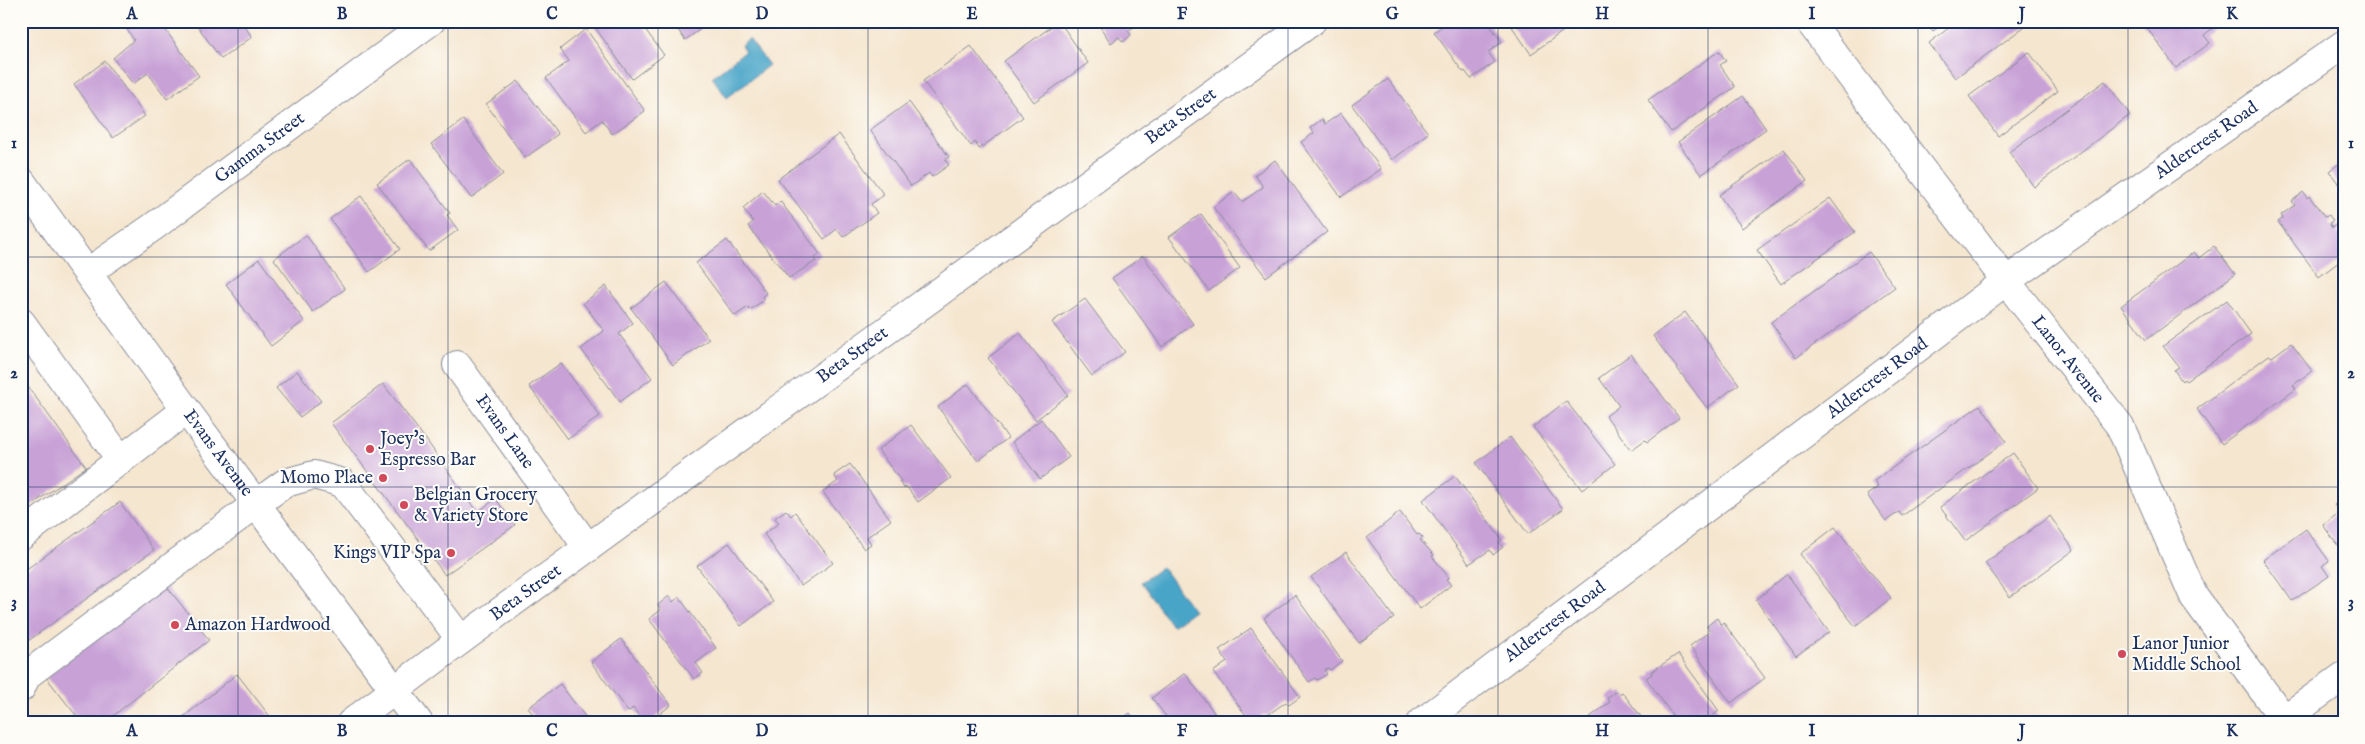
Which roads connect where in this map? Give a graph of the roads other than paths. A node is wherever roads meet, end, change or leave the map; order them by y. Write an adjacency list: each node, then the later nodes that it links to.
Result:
1 (430, 21): 6 (street, Gamma Street)
2 (1312, 21): 14 (street, Beta Street)
3 (1809, 21): 7 (street, Lanor Avenue)
4 (2344, 44): 7 (street, Aldercrest Road)
5 (21, 181): 6 (street, Evans Avenue)
6 (88, 272): 10 (street, Evans Avenue)
7 (2006, 281): 19 (street, Lanor Avenue); 22 (street, Aldercrest Road)
8 (21, 322): 11 (street)
9 (457, 365): 14 (street, Evans Lane)
10 (186, 410): 11 (street); 12 (street, Evans Avenue)
11 (121, 460): 13 (street)
12 (256, 504): 15 (street); 17 (street); 18 (street, Evans Avenue)
13 (21, 536)
14 (588, 548): 15 (street, Beta Street)
15 (461, 640): 18 (street, Beta Street)
16 (2344, 676): 19 (street)
17 (21, 688)
18 (395, 689): 20 (street, Beta Street); 21 (street, Evans Avenue)
19 (2285, 721)
20 (351, 723)
21 (419, 723)
22 (1421, 723)

